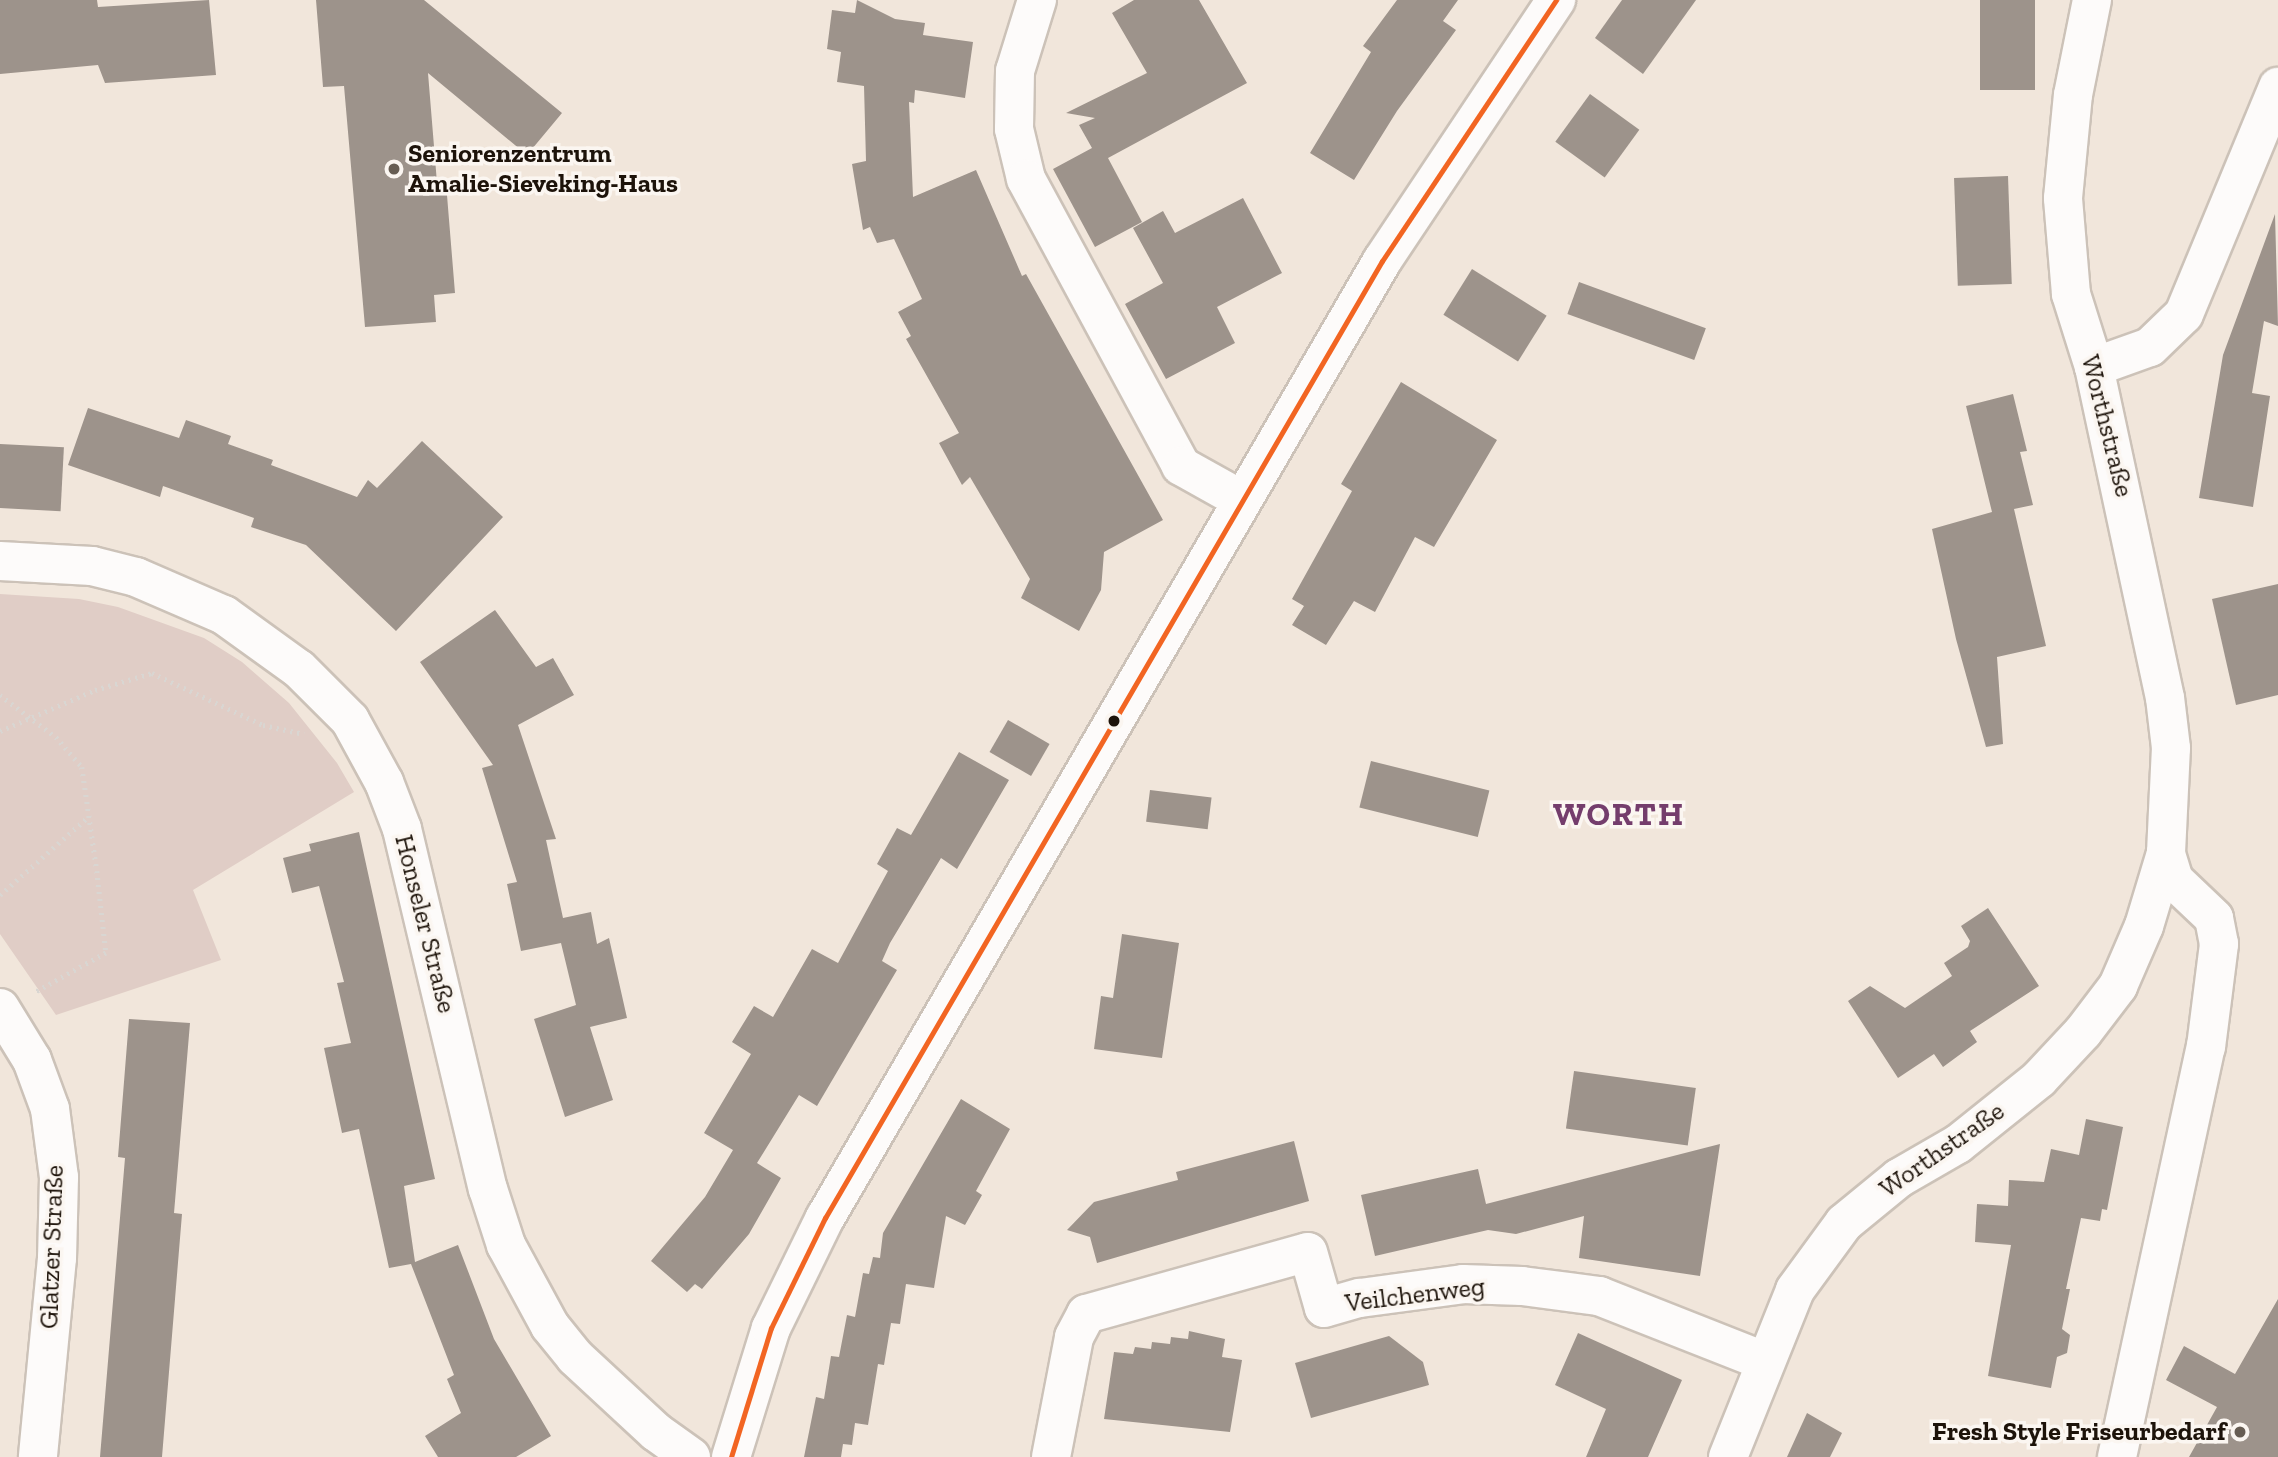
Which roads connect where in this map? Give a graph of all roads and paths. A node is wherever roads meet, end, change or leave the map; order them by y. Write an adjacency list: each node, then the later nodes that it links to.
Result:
1 (1037, 0): 6 (street)
2 (1556, 0): 6 (street)
3 (2092, 0): 5 (street, Worthstraße)
4 (2278, 87): 5 (street)
5 (2094, 367): 13 (street, Worthstraße)
6 (1242, 500): 19 (street)
7 (0, 561): 10 (street, Honseler Straße)
8 (0, 695): 9 (path)
9 (29, 716): 10 (path); 11 (path); 12 (path)
10 (350, 720): 18 (street, Honseler Straße)
11 (0, 731)
12 (87, 818): 14 (path); 15 (path)
13 (2166, 853): 16 (street, Worthstraße); 22 (street, Worthstraße)
14 (0, 895)
15 (1, 1009): 17 (street, Glatzer Straße)
16 (1764, 1360): 20 (street, Veilchenweg); 21 (street, Worthstraße)
17 (38, 1457)
18 (691, 1457)
19 (731, 1457)
20 (1051, 1457)
21 (1728, 1457)
22 (2117, 1457)

